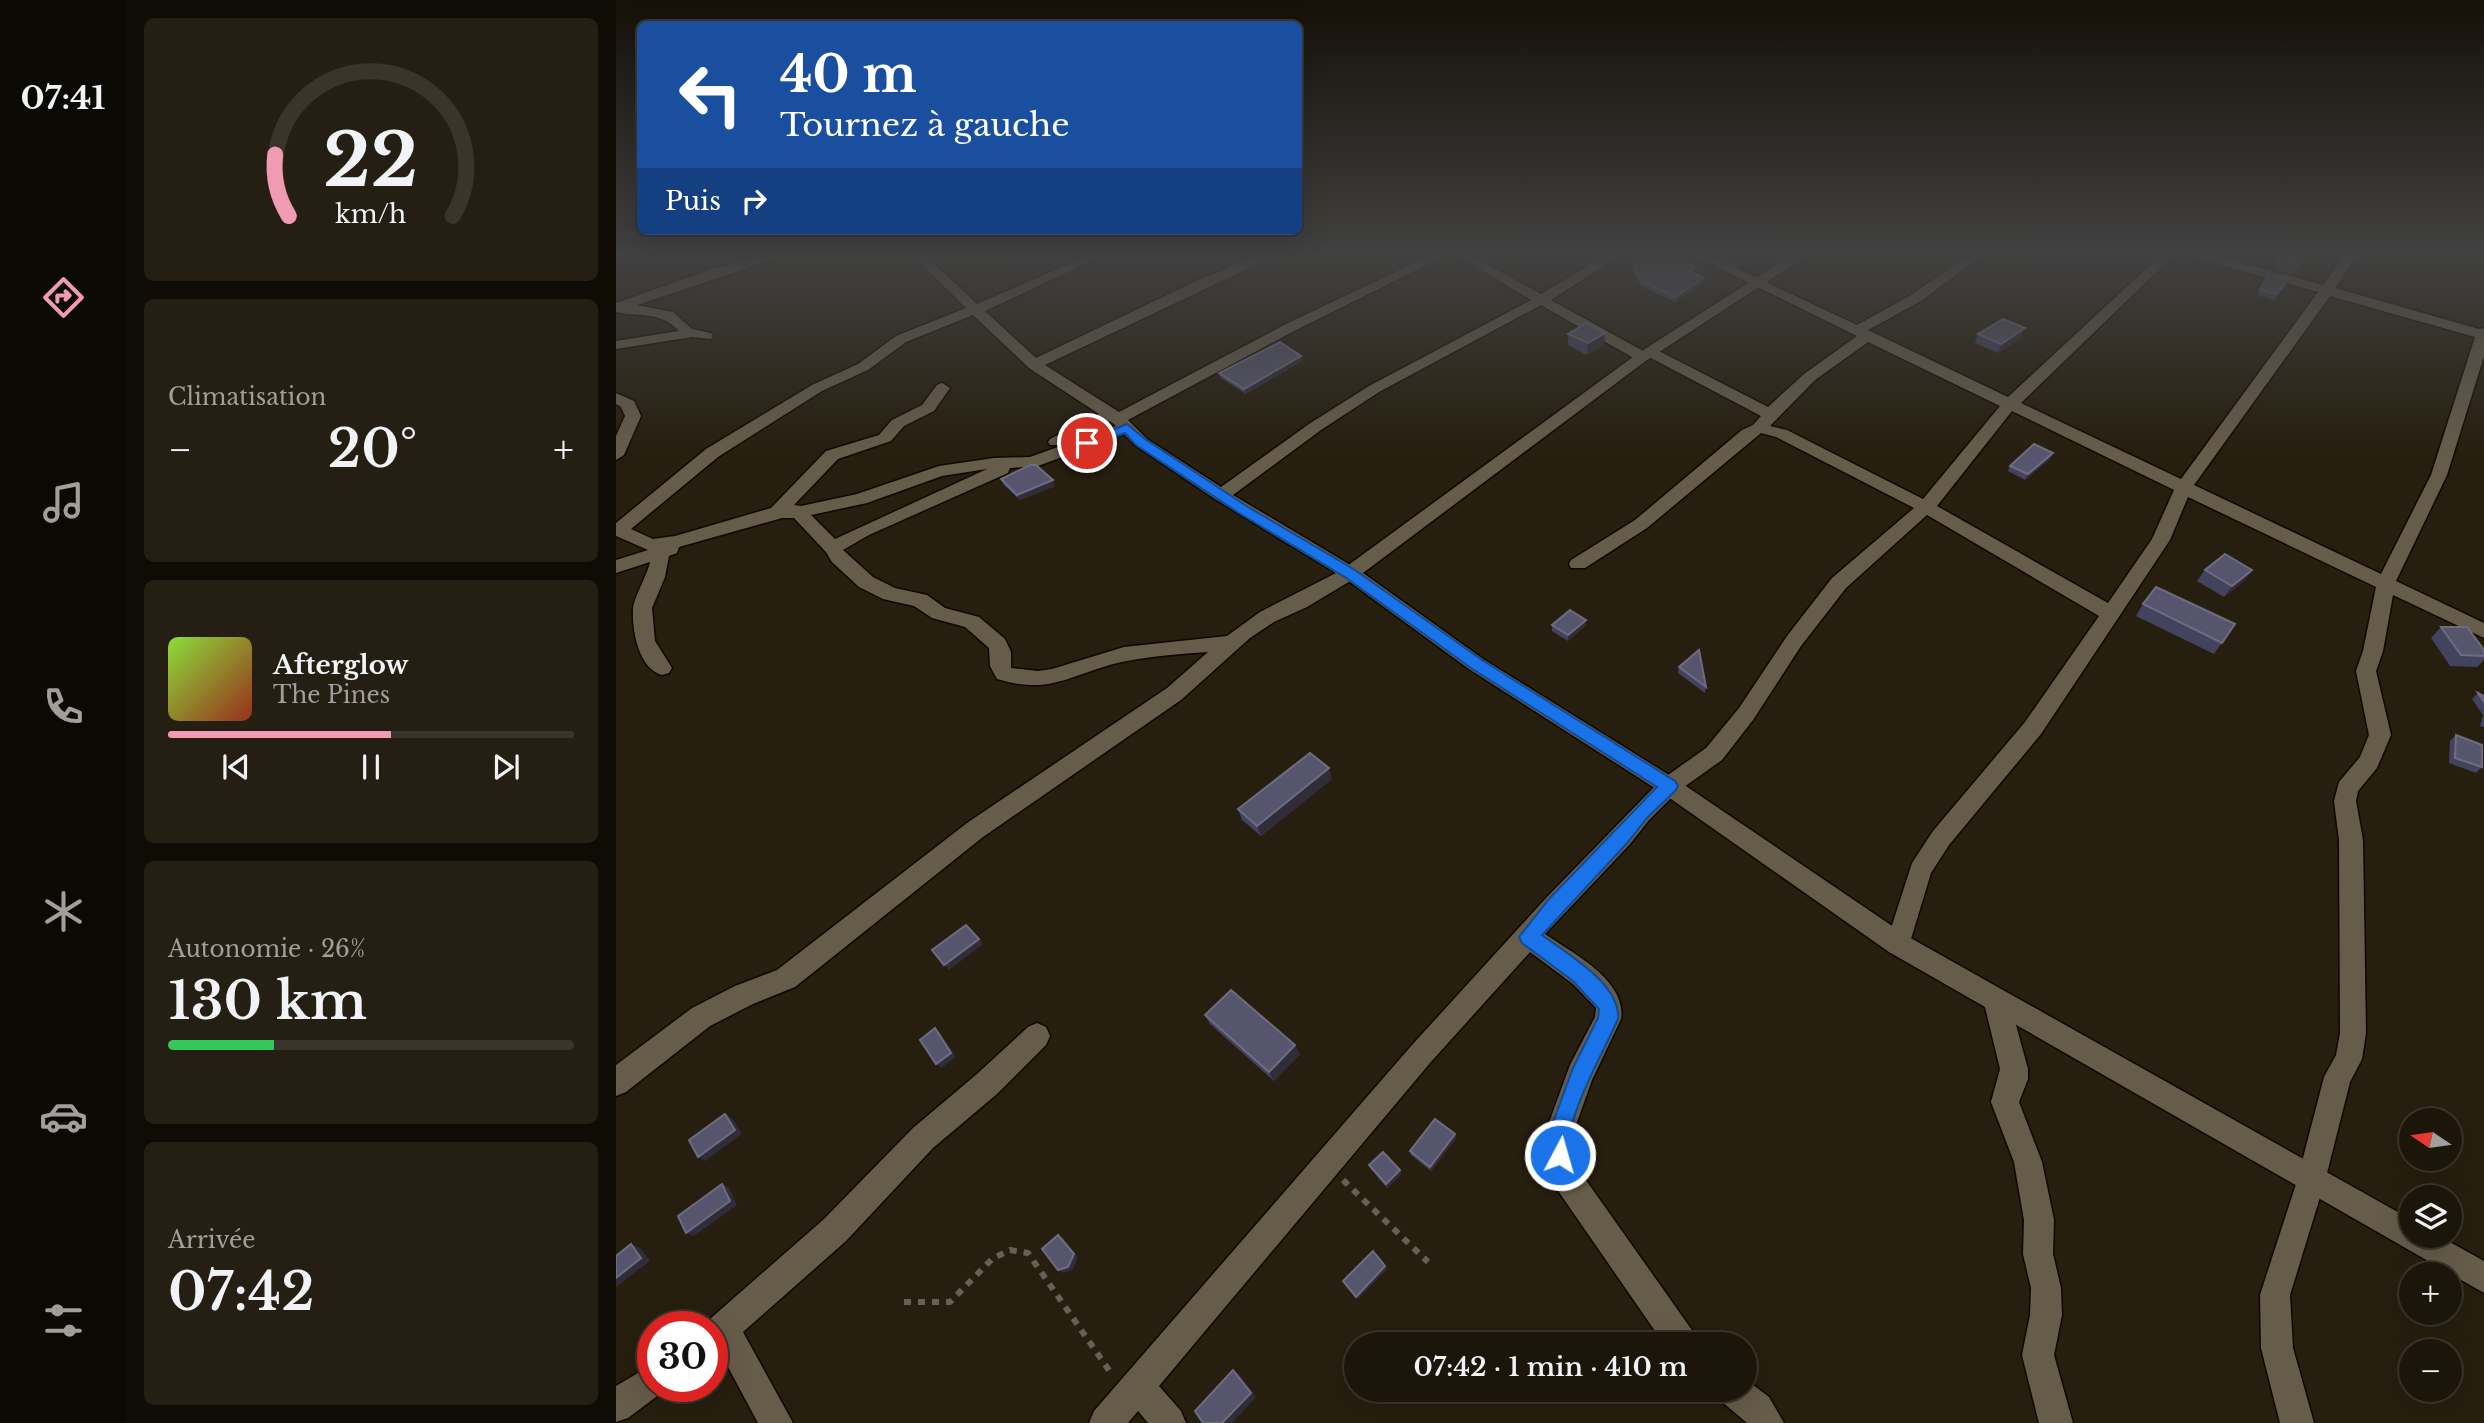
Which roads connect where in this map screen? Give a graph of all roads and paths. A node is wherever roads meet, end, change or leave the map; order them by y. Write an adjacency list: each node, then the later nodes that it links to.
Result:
1 (675, 321): 17 (street)
2 (944, 321): 32 (street)
3 (990, 321): 19 (street)
4 (1124, 321): 19 (street)
5 (1303, 321): 23 (street)
6 (1497, 321): 28 (street)
7 (1583, 321): 18 (street)
8 (1698, 321): 18 (street)
9 (1811, 321): 16 (street)
10 (1880, 321): 14 (street)
11 (2098, 321): 22 (street)
12 (2304, 321): 27 (street)
13 (2438, 321): 15 (street)
14 (1863, 332): 16 (street); 16 (street); 22 (street)
15 (2484, 334): 40 (street)
16 (1833, 337): 24 (street)
17 (616, 345)
18 (1646, 354): 24 (street); 39 (street)
19 (1034, 365): 23 (street)
20 (942, 388): 31 (street)
21 (616, 398): 25 (street)
22 (2010, 404): 27 (street); 29 (street)
23 (1115, 417): 26 (street); 28 (street)
24 (1764, 421): 29 (street); 37 (street)
25 (616, 455)
26 (1019, 462): 30 (street); 34 (street)
27 (2183, 489): 40 (street); 41 (street)
28 (1221, 495): 39 (street)
29 (1926, 507): 41 (street); 45 (street)
30 (798, 512): 31 (street); 33 (street)
31 (775, 514): 35 (street)
32 (618, 530): 35 (street)
33 (815, 530): 34 (street); 36 (street)
34 (863, 531): 36 (street)
35 (660, 548): 38 (street); 44 (street)
36 (833, 548): 43 (street)
37 (1578, 564)
38 (616, 567)
39 (1350, 573): 43 (street); 45 (street)
40 (2386, 582): 42 (street); 52 (street)
41 (2110, 613): 47 (street)
42 (2484, 631)
43 (1234, 642): 50 (street)
44 (662, 668)
45 (1670, 786): 46 (street); 47 (street)
46 (1529, 937): 51 (street); 57 (street)
47 (1898, 944): 48 (street)
48 (1997, 1003): 52 (street); 66 (street)
49 (1037, 1036): 56 (street)
50 (616, 1083)
51 (1328, 1166): 53 (path); 62 (street)
52 (2311, 1181): 54 (street); 67 (street)
53 (1428, 1262)
54 (2484, 1278)
55 (904, 1302): 62 (path)
56 (728, 1326)
57 (1675, 1332)
58 (728, 1348): 63 (street)
59 (637, 1391): 61 (street)
60 (1748, 1402): 65 (street)
61 (616, 1406)
62 (1119, 1410): 64 (street)
63 (776, 1423)
64 (1169, 1423)
65 (1767, 1423)
66 (2056, 1423)
67 (2297, 1423)

